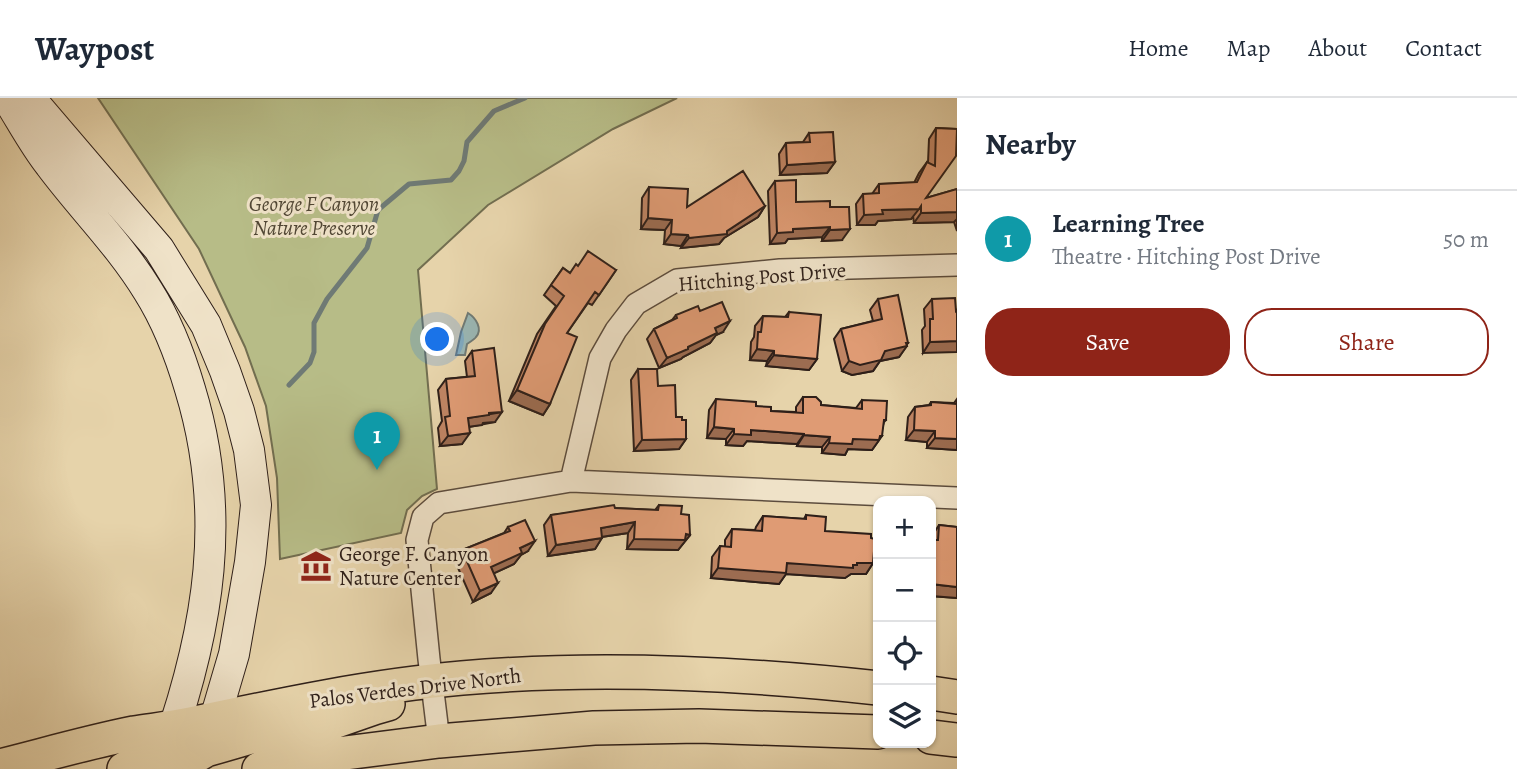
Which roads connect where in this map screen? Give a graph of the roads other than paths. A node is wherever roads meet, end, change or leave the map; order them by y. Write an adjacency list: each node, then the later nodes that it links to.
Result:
1 (7, 98): 15 (main road)
2 (30, 98): 10 (main road)
3 (957, 265): 4 (street, Hitching Post Drive)
4 (571, 481): 5 (street); 6 (street)
5 (957, 498)
6 (433, 681): 7 (main road, Palos Verdes Drive North); 10 (main road, Palos Verdes Drive North); 14 (street); 16 (main road)
7 (873, 687)
8 (936, 694): 9 (main road)
9 (957, 697)
10 (216, 719): 15 (main road, Palos Verdes Drive North); 16 (main road)
11 (873, 732): 14 (main road)
12 (936, 738): 13 (main road)
13 (957, 740)
14 (439, 741): 19 (main road)
15 (168, 755): 16 (main road); 17 (main road, Palos Verdes Drive North); 18 (main road)
16 (202, 760)
17 (0, 766)
18 (124, 769)
19 (259, 769)

